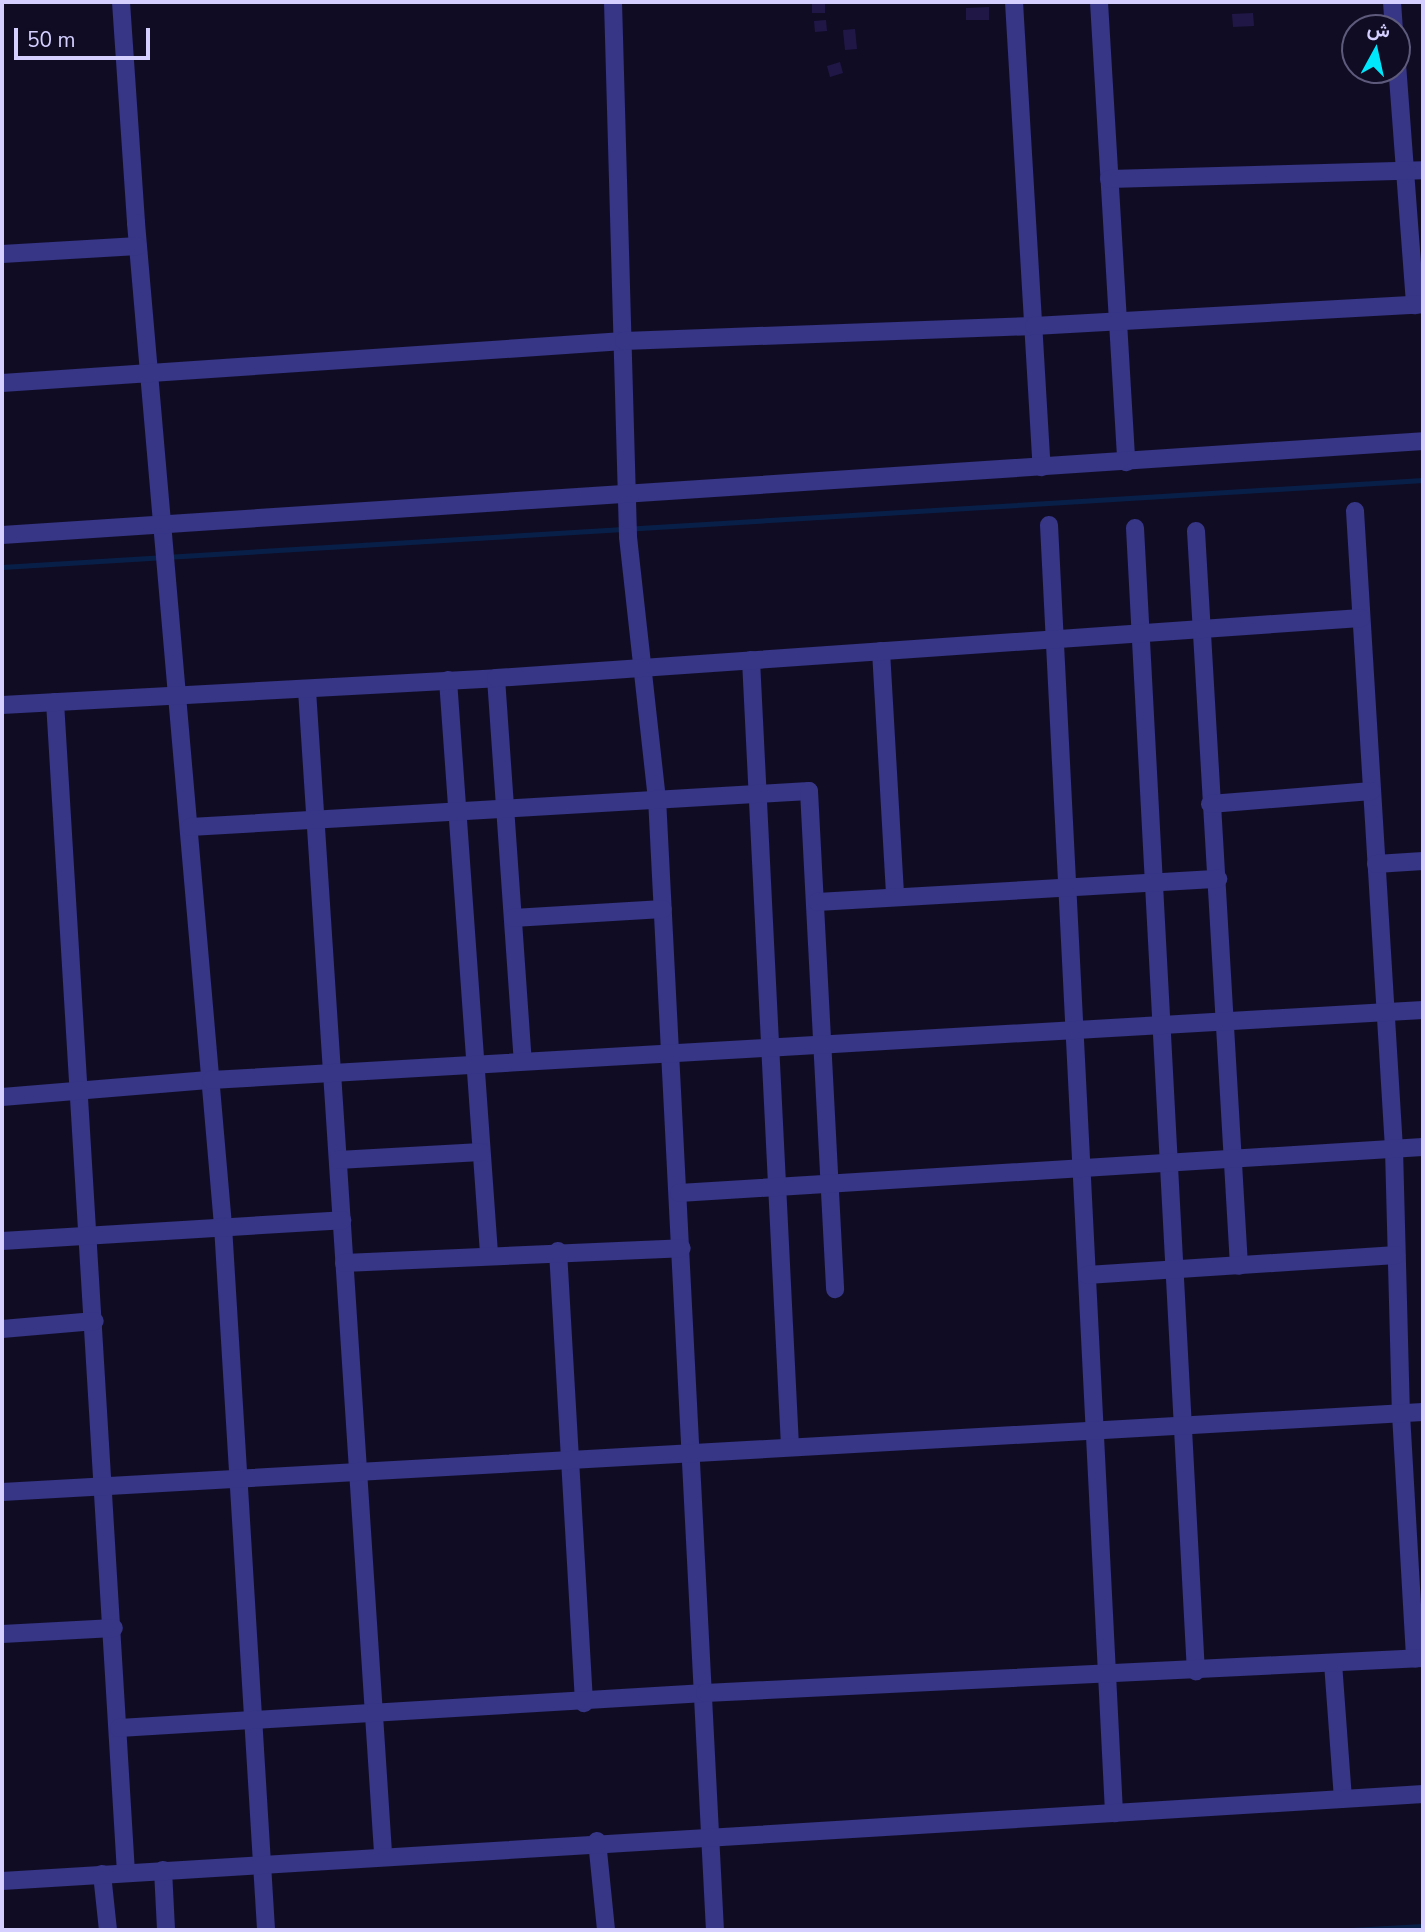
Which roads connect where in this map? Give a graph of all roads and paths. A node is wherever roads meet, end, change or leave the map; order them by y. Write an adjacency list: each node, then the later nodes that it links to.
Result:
1 (121, 2): 9 (street)
2 (613, 2): 14 (street)
3 (1014, 2): 13 (street)
4 (1099, 2): 8 (street)
5 (1398, 84): 7 (street)
6 (1423, 170): 7 (street)
7 (1405, 171): 8 (street); 11 (street)
8 (1110, 179): 12 (street)
9 (138, 246): 10 (street); 15 (street)
10 (2, 254)
11 (1419, 304): 12 (street)
12 (1118, 321): 13 (street); 18 (street)
13 (1034, 326): 14 (street); 19 (street)
14 (624, 341): 15 (street); 20 (street)
15 (150, 373): 16 (street); 22 (street)
16 (2, 383)
17 (1423, 440): 18 (street)
18 (1126, 462): 19 (street)
19 (1042, 467): 20 (street)
20 (629, 492): 22 (street); 33 (street)
21 (1355, 511): 27 (street)
22 (163, 524): 26 (street); 37 (street)
23 (1049, 525): 30 (street)
24 (1135, 527): 29 (street)
25 (1196, 531): 28 (street)
26 (2, 535)
27 (1361, 618): 28 (street); 40 (street)
28 (1201, 630): 29 (street); 43 (street)
29 (1140, 633): 30 (street); 51 (street)
30 (1055, 639): 31 (street); 52 (street)
31 (881, 651): 32 (street); 53 (street)
32 (751, 660): 33 (street); 41 (street)
33 (645, 667): 34 (street); 42 (street)
34 (496, 678): 35 (street); 44 (street)
35 (448, 681): 36 (street); 45 (street)
36 (307, 690): 37 (street); 46 (street)
37 (178, 696): 38 (street); 47 (street)
38 (55, 702): 39 (street); 69 (street)
39 (2, 705)
40 (1371, 791): 43 (street); 49 (street)
41 (758, 792): 42 (street); 54 (street); 63 (street)
42 (657, 798): 44 (street); 55 (street)
43 (1210, 804): 50 (street)
44 (505, 807): 45 (street); 56 (street)
45 (457, 811): 46 (street); 66 (street)
46 (316, 819): 47 (street); 67 (street)
47 (190, 827): 68 (street)
48 (1423, 861): 49 (street)
49 (1376, 864): 58 (street)
50 (1218, 879): 51 (street); 59 (street)
51 (1153, 882): 52 (street); 60 (street)
52 (1068, 887): 53 (street); 61 (street)
53 (895, 897): 54 (street)
54 (817, 902): 62 (street)
55 (663, 909): 56 (street); 64 (street)
56 (513, 918): 65 (street)
57 (1423, 1010): 58 (street)
58 (1385, 1013): 59 (street); 72 (street)
59 (1224, 1022): 60 (street); 74 (street)
60 (1161, 1026): 61 (street); 76 (street)
61 (1075, 1031): 62 (street); 77 (street)
62 (824, 1045): 63 (street); 78 (street)
63 (771, 1048): 64 (street); 79 (street)
64 (671, 1054): 65 (street); 80 (street)
65 (523, 1061): 66 (street)
66 (475, 1065): 67 (street); 73 (street)
67 (334, 1073): 68 (street); 75 (street)
68 (211, 1080): 69 (street); 82 (street)
69 (81, 1091): 70 (street); 83 (street)
70 (2, 1097)
71 (1423, 1147): 72 (street)
72 (1394, 1149): 74 (street); 88 (street)
73 (481, 1152): 75 (street); 87 (street)
74 (1232, 1159): 76 (street); 90 (street)
75 (338, 1160): 81 (street)
76 (1168, 1163): 77 (street); 91 (street)
77 (1082, 1168): 78 (street); 92 (street)
78 (830, 1184): 79 (street); 93 (street)
79 (778, 1187): 80 (street); 100 (street)
80 (679, 1193): 85 (street)
81 (342, 1220): 82 (street); 89 (street)
82 (223, 1226): 83 (street); 104 (street)
83 (90, 1235): 84 (street); 94 (street)
84 (2, 1241)
85 (682, 1248): 86 (street); 101 (street)
86 (558, 1251): 87 (street); 102 (street)
87 (489, 1254): 89 (street)
88 (1396, 1255): 90 (street); 97 (street)
89 (344, 1263): 103 (street)
90 (1239, 1266): 91 (street)
91 (1174, 1270): 92 (street); 98 (street)
92 (1087, 1275): 99 (street)
93 (835, 1289)
94 (95, 1321): 95 (street); 105 (street)
95 (2, 1329)
96 (1423, 1412): 97 (street)
97 (1401, 1414): 98 (street); 109 (street)
98 (1182, 1425): 99 (street); 111 (street)
99 (1095, 1430): 100 (street); 112 (street)
100 (790, 1447): 101 (street)
101 (693, 1452): 102 (street); 113 (street)
102 (569, 1459): 103 (street); 114 (street)
103 (355, 1471): 104 (street); 115 (street)
104 (239, 1478): 105 (street); 116 (street)
105 (105, 1486): 106 (street); 107 (street)
106 (2, 1492)
107 (114, 1628): 108 (street); 117 (street)
108 (2, 1634)
109 (1419, 1659): 110 (street)
110 (1333, 1663): 111 (street); 119 (street)
111 (1196, 1671): 112 (street)
112 (1108, 1677): 113 (street); 120 (street)
113 (705, 1693): 114 (street); 121 (street)
114 (584, 1703): 115 (street)
115 (372, 1714): 116 (street); 123 (street)
116 (253, 1722): 117 (street); 124 (street)
117 (119, 1728): 126 (street)
118 (1423, 1794): 119 (street)
119 (1343, 1799): 120 (street)
120 (1114, 1813): 121 (street)
121 (713, 1838): 122 (street); 133 (street)
122 (597, 1842): 123 (street); 132 (street)
123 (383, 1854): 124 (street)
124 (262, 1863): 125 (street); 131 (street)
125 (163, 1870): 126 (street); 130 (street)
126 (126, 1872): 127 (street)
127 (102, 1874): 128 (street); 129 (street)
128 (2, 1881)
129 (108, 1930)
130 (166, 1930)
131 (266, 1930)
132 (606, 1930)
133 (715, 1930)

